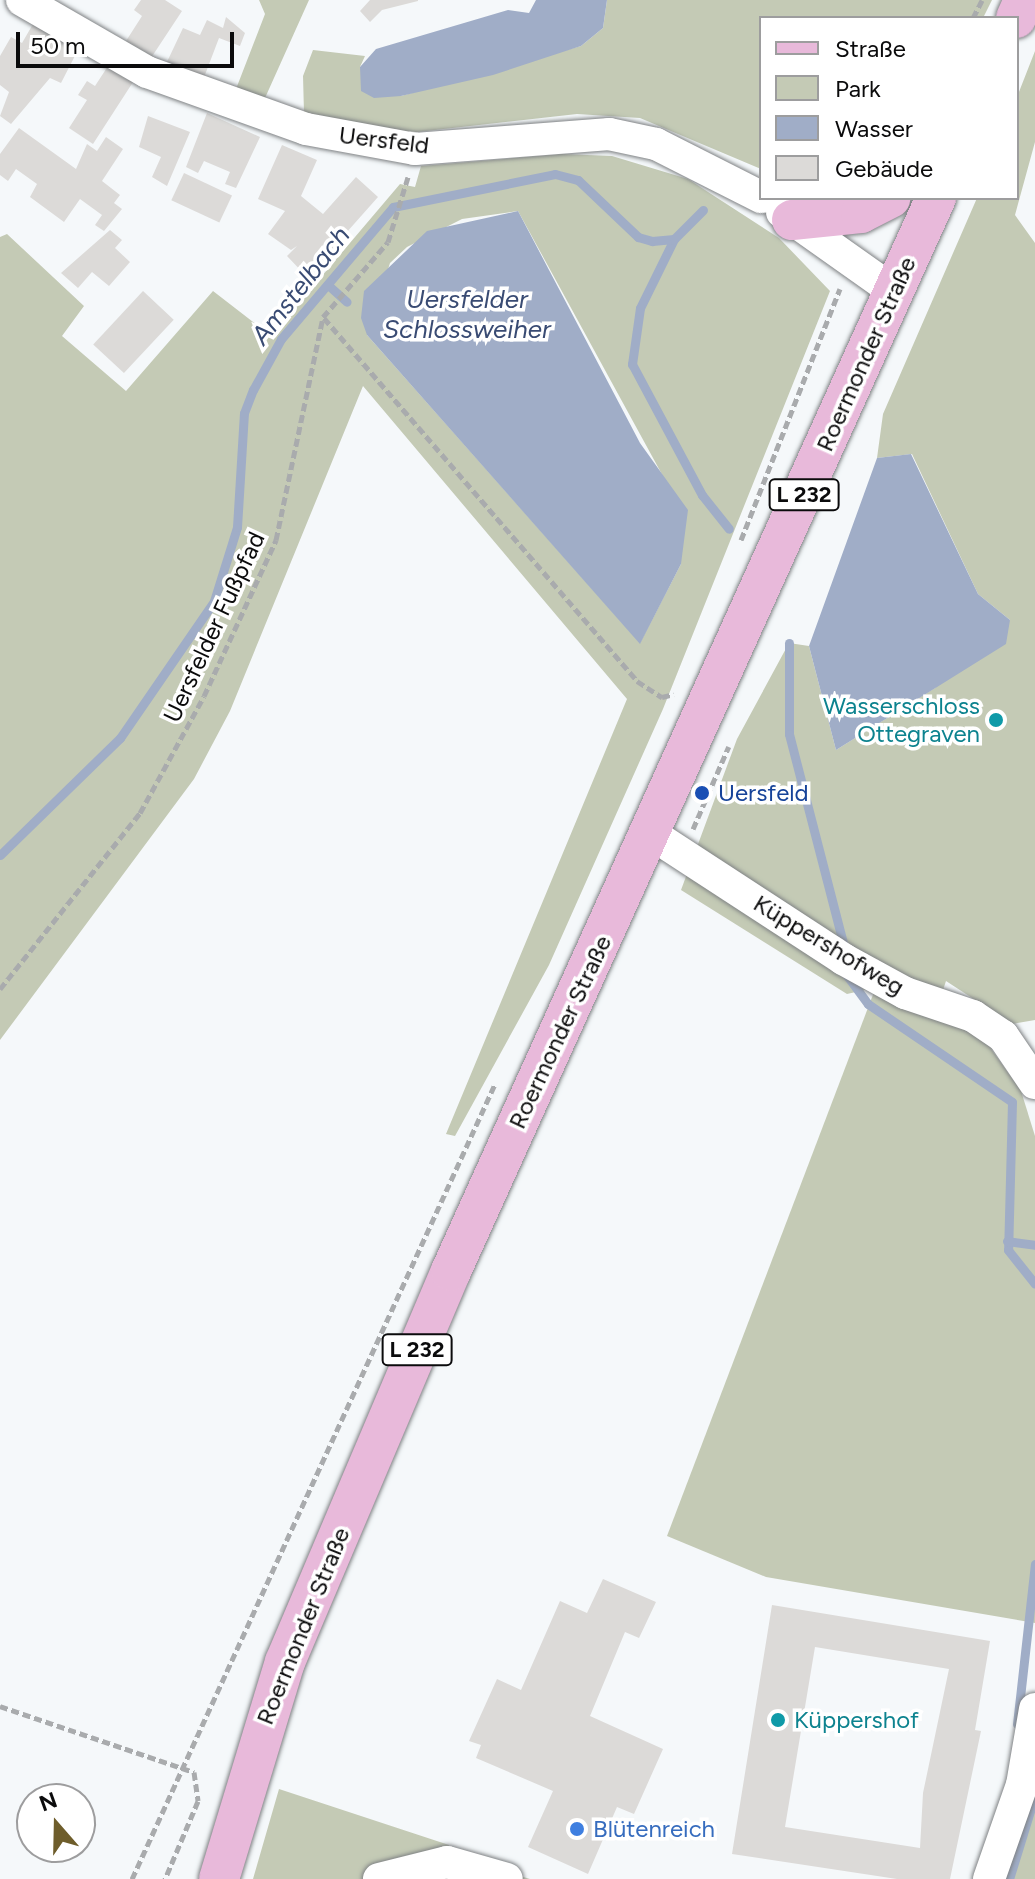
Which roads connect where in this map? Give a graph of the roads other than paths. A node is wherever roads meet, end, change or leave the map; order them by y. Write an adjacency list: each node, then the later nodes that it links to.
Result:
1 (22, 0): 2 (street, Uersfeld)
2 (759, 198)
3 (886, 200): 5 (main road)
4 (935, 200): 6 (main road, Roermonder Straße / L 232)
5 (772, 205): 6 (street, Uersfeld)
6 (895, 292): 7 (main road, Roermonder Straße / L 232)
7 (653, 835): 8 (street, Küppershofweg); 10 (main road, Roermonder Straße / L 232)
8 (1035, 1083)
9 (1035, 1709): 13 (street)
10 (219, 1879)
11 (379, 1879): 12 (street)
12 (507, 1879)
13 (989, 1879)

